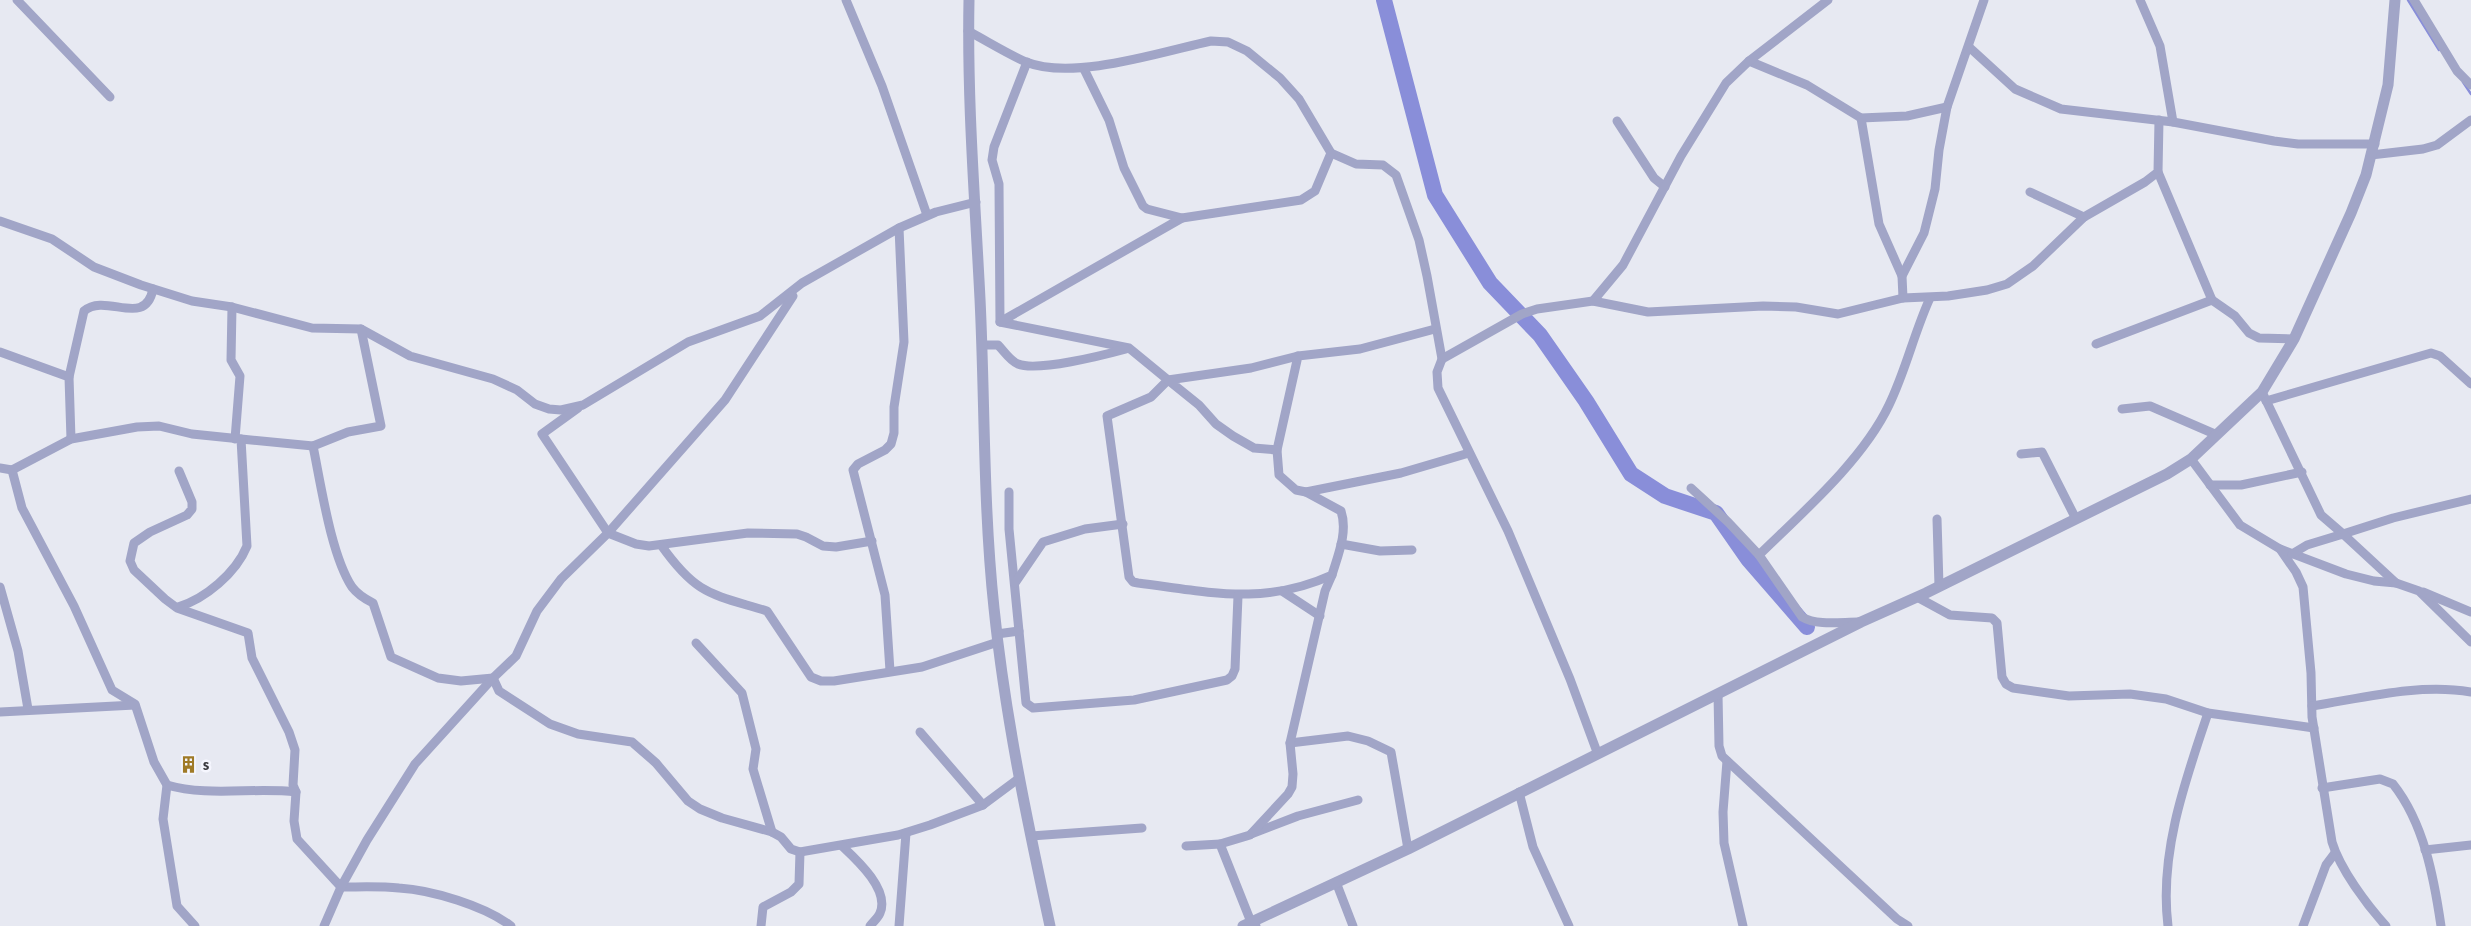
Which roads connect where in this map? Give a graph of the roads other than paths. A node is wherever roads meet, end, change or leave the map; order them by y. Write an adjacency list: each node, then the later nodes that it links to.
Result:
1 (17, 0): 15 (street)
2 (846, 0): 28 (street)
3 (969, 0): 9 (street)
4 (1828, 0): 12 (street)
5 (1984, 0): 10 (street)
6 (2140, 0): 21 (street)
7 (2395, 0): 22 (street)
8 (2414, 0): 14 (street)
9 (968, 31): 11 (street); 27 (street)
10 (1970, 47): 16 (street); 19 (street)
11 (1027, 62): 13 (street); 41 (street)
12 (1749, 62): 17 (street); 25 (street)
13 (1084, 69): 23 (street); 30 (street)
14 (2471, 85)
15 (110, 97)
16 (1948, 107): 17 (street); 33 (street)
17 (1861, 118): 33 (street)
18 (1617, 120): 25 (street)
19 (2159, 120): 21 (street); 24 (street)
20 (2471, 120): 22 (street)
21 (2173, 122): 22 (street)
22 (2373, 149): 44 (street)
23 (1330, 153): 30 (street); 43 (street)
24 (2158, 172): 29 (street); 38 (street)
25 (1665, 187): 39 (street)
26 (2030, 192): 29 (street)
27 (976, 202): 28 (street); 46 (street)
28 (927, 215): 32 (street)
29 (2084, 217): 37 (street)
30 (1182, 218): 41 (street)
31 (0, 221): 35 (street)
32 (899, 228): 34 (street); 79 (street)
33 (1902, 276): 36 (street)
34 (802, 283): 55 (street); 77 (street)
35 (153, 289): 40 (street); 51 (street)
36 (1903, 298): 37 (street); 39 (street)
37 (1930, 298): 85 (street)
38 (2212, 300): 44 (street); 45 (street)
39 (1593, 301): 50 (street)
40 (232, 307): 42 (street); 59 (street)
41 (1000, 322): 47 (street)
42 (361, 329): 55 (street); 60 (street)
43 (1435, 329): 49 (street); 50 (street)
44 (2294, 339): 54 (street)
45 (2096, 344)
46 (982, 345): 47 (street); 100 (street)
47 (1129, 348): 52 (street)
48 (0, 352): 51 (street)
49 (1298, 356): 52 (street); 61 (street)
50 (1442, 359): 62 (street)
51 (69, 377): 58 (street)
52 (1168, 380): 61 (street); 76 (street)
53 (2471, 384): 54 (street)
54 (2264, 396): 57 (street); 68 (street)
55 (583, 406): 77 (street)
56 (2122, 409): 57 (street)
57 (2218, 435): 64 (street)
58 (71, 439): 59 (street); 66 (street)
59 (238, 439): 60 (street); 95 (street)
60 (312, 446): 104 (street)
61 (1277, 450): 72 (street)
62 (1469, 453): 72 (street); 115 (street)
63 (2021, 454): 75 (street)
64 (2191, 459): 69 (street); 75 (street)
65 (0, 468): 66 (street)
66 (12, 470): 107 (street)
67 (179, 471): 95 (street)
68 (2302, 472): 69 (street); 78 (street)
69 (2210, 485): 82 (street)
70 (1690, 488): 85 (street)
71 (1009, 492): 88 (street)
72 (1306, 492): 80 (street)
73 (2471, 499): 78 (street)
74 (1936, 519): 89 (street)
75 (2076, 519): 89 (street)
76 (1123, 524): 88 (street); 93 (street)
77 (608, 533): 81 (street); 104 (street)
78 (2343, 534): 84 (street); 87 (street)
79 (872, 540): 81 (street); 103 (street)
80 (1341, 544): 83 (street); 86 (street)
81 (661, 545): 103 (street)
82 (2280, 549): 84 (street); 108 (street)
83 (1412, 550)
84 (2292, 554): 87 (street)
85 (1759, 555): 98 (street)
86 (1332, 575): 91 (street); 97 (street)
87 (2396, 583): 92 (street)
88 (1015, 584): 99 (street)
89 (1939, 586): 94 (street)
90 (0, 588): 109 (street)
91 (1282, 591): 93 (street); 97 (street)
92 (2419, 591): 96 (street); 101 (street)
93 (1238, 596): 99 (street)
94 (1917, 597): 98 (street); 111 (street)
95 (178, 608): 120 (street)
96 (2471, 612)
97 (1320, 616): 114 (street)
98 (1861, 622): 106 (street)
99 (1019, 631): 100 (street)
100 (998, 638): 103 (street); 117 (street)
101 (2471, 642)
102 (696, 643): 125 (street)
103 (890, 671)
104 (493, 678): 125 (street); 138 (street)
105 (2471, 692): 108 (street)
106 (1718, 694): 115 (street); 116 (street)
107 (135, 704): 109 (street); 118 (street)
108 (2312, 706): 112 (street)
109 (28, 709): 110 (street)
110 (0, 712)
111 (2208, 714): 112 (street); 151 (street)
112 (2314, 728): 119 (street)
113 (920, 732): 123 (street)
114 (1290, 743): 127 (street); 133 (street)
115 (1597, 752): 121 (street)
116 (1727, 761): 149 (street); 150 (street)
117 (1018, 779): 123 (street); 128 (street)
118 (167, 784): 120 (street); 140 (street)
119 (2322, 788): 134 (street); 136 (street)
120 (296, 792): 138 (street)
121 (1519, 792): 133 (street); 148 (street)
122 (1358, 800): 127 (street)
123 (982, 805): 126 (street)
124 (1142, 828): 128 (street)
125 (772, 832): 135 (street)
126 (906, 833): 131 (street); 145 (street)
127 (1250, 835): 129 (street)
128 (1031, 836): 146 (street)
129 (1220, 844): 132 (street); 139 (street)
130 (2471, 845): 134 (street)
131 (842, 846): 135 (street); 144 (street)
132 (1186, 846)
133 (1408, 849): 137 (street)
134 (2425, 850): 154 (street)
135 (800, 852): 143 (street)
136 (2335, 853): 152 (street); 153 (street)
137 (1336, 882): 139 (street); 147 (street)
138 (341, 887): 141 (street); 142 (street)
139 (1250, 925)
140 (195, 926)
141 (324, 926)
142 (511, 926)
143 (761, 926)
144 (870, 926)
145 (899, 926)
146 (1050, 926)
147 (1353, 926)
148 (1569, 926)
149 (1743, 926)
150 (1908, 926)
151 (2168, 926)
152 (2303, 926)
153 (2386, 926)
154 (2441, 926)

